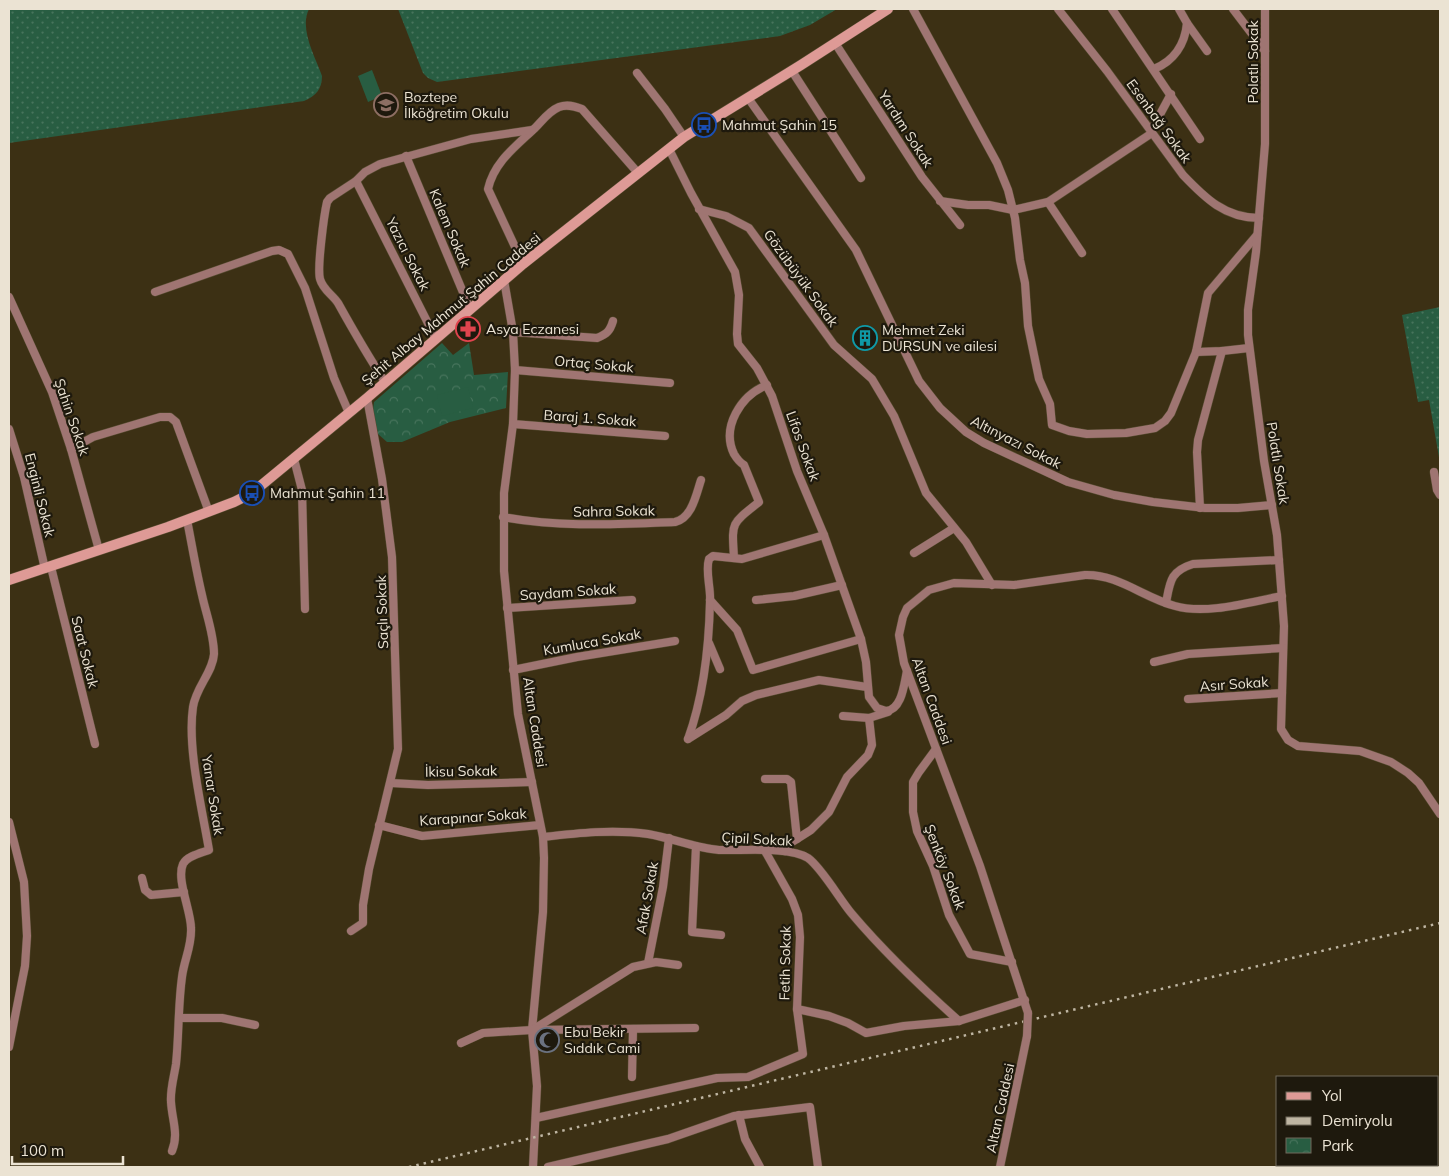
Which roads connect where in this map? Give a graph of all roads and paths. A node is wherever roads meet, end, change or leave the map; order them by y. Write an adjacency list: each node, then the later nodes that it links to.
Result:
1 (888, 9): 9 (street, Şehit Albay Mahmut Şahin Caddesi)
2 (913, 9): 29 (street)
3 (1058, 9): 18 (street, Esenbağ Sokak)
4 (1112, 9): 12 (street)
5 (1179, 9): 8 (street)
6 (1233, 9): 11 (street)
7 (1266, 9): 11 (street, Polatlı Sokak)
8 (1187, 23): 10 (street); 12 (street)
9 (835, 43): 13 (street, Şehit Albay Mahmut Şahin Caddesi); 26 (street, Yardım Sokak)
10 (1207, 51)
11 (1265, 52): 30 (street, Polatlı Sokak)
12 (1154, 69): 15 (street)
13 (792, 71): 16 (street, Şehit Albay Mahmut Şahin Caddesi); 24 (street)
14 (636, 73): 19 (street)
15 (1171, 94): 18 (street); 20 (street)
16 (748, 98): 19 (street, Şehit Albay Mahmut Şahin Caddesi); 60 (street, Altınyazı Sokak)
17 (532, 130): 22 (street); 23 (street); 34 (street)
18 (1152, 132): 27 (street); 30 (street, Esenbağ Sokak)
19 (684, 137): 21 (street, Şehit Albay Mahmut Şahin Caddesi)
20 (1200, 139)
21 (669, 149): 23 (street, Şehit Albay Mahmut Şahin Caddesi); 28 (street, Lifos Sokak)
22 (406, 156): 25 (street); 38 (street, Kalem Sokak)
23 (638, 173): 34 (street, Şehit Albay Mahmut Şahin Caddesi)
24 (861, 178)
25 (356, 181): 41 (street, Yazıcı Sokak); 46 (street)
26 (940, 201): 29 (street); 31 (street, Yardım Sokak)
27 (1048, 202): 29 (street); 33 (street)
28 (699, 209): 48 (street, Lifos Sokak); 64 (street, Gözübüyük Sokak)
29 (1013, 210): 44 (street)
30 (1259, 218): 32 (street, Polatlı Sokak)
31 (960, 224)
32 (1257, 235): 42 (street, Polatlı Sokak); 44 (street)
33 (1082, 254)
34 (522, 264): 35 (street, Şehit Albay Mahmut Şahin Caddesi)
35 (504, 280): 38 (street, Şehit Albay Mahmut Şahin Caddesi); 40 (street, Altan Caddesi)
36 (155, 292): 50 (street)
37 (9, 297): 54 (street, Şahin Sokak)
38 (470, 310): 41 (street, Şehit Albay Mahmut Şahin Caddesi)
39 (613, 321): 40 (street)
40 (512, 332): 45 (street, Altan Caddesi)
41 (436, 339): 46 (street, Şehit Albay Mahmut Şahin Caddesi)
42 (1249, 348): 43 (street); 59 (street, Polatlı Sokak)
43 (1222, 351): 44 (street); 60 (street)
44 (1196, 352)
45 (515, 370): 47 (street, Ortaç Sokak); 51 (street, Altan Caddesi)
46 (385, 382): 49 (street, Şehit Albay Mahmut Şahin Caddesi)
47 (670, 383)
48 (767, 385): 65 (street, Lifos Sokak); 68 (street)
49 (367, 398): 50 (street, Şehit Albay Mahmut Şahin Caddesi); 99 (street, Saçlı Sokak)
50 (348, 413): 55 (street, Şehit Albay Mahmut Şahin Caddesi)
51 (512, 424): 53 (street, Baraj 1. Sokak); 62 (street, Altan Caddesi)
52 (9, 429): 70 (street, Enginli Sokak)
53 (665, 436)
54 (71, 449): 61 (street); 66 (street, Şahin Sokak)
55 (294, 459): 61 (street, Şehit Albay Mahmut Şahin Caddesi); 80 (street)
56 (1434, 472): 58 (street)
57 (701, 480): 62 (street, Sahra Sokak)
58 (1440, 495)
59 (1272, 505): 60 (street, Altınyazı Sokak); 69 (street, Polatlı Sokak)
60 (1200, 508)
61 (209, 512): 63 (street, Şehit Albay Mahmut Şahin Caddesi)
62 (503, 517): 79 (street, Altan Caddesi)
63 (187, 520): 66 (street, Şehit Albay Mahmut Şahin Caddesi); 111 (street, Yanar Sokak)
64 (954, 528): 67 (street); 73 (street, Gözübüyük Sokak)
65 (824, 535): 68 (street); 72 (street, Lifos Sokak)
66 (99, 550): 70 (street, Şehit Albay Mahmut Şahin Caddesi)
67 (914, 553)
68 (734, 558): 76 (street)
69 (1279, 560): 74 (street, Polatlı Sokak); 78 (street)
70 (48, 568): 71 (street, Şehit Albay Mahmut Şahin Caddesi); 95 (street, Saat Sokak)
71 (9, 580)
72 (842, 585): 77 (street); 81 (street, Lifos Sokak)
73 (992, 585): 78 (street, Altan Caddesi); 88 (street, Altan Caddesi)
74 (1282, 596): 78 (street, Altan Caddesi); 84 (street, Polatlı Sokak)
75 (632, 600): 79 (street, Saydam Sokak)
76 (710, 600): 81 (street); 83 (street)
77 (756, 600)
78 (1166, 603)
79 (507, 608): 87 (street, Altan Caddesi)
80 (305, 609)
81 (861, 639): 89 (street, Lifos Sokak)
82 (675, 641): 87 (street, Kumluca Sokak)
83 (708, 642): 86 (street); 89 (street)
84 (1283, 648): 85 (street); 90 (street, Polatlı Sokak)
85 (1154, 662)
86 (720, 669)
87 (514, 670): 98 (street, Altan Caddesi)
88 (908, 671): 92 (street); 96 (street, Altan Caddesi)
89 (867, 687): 92 (street, Lifos Sokak)
90 (1282, 693): 91 (street, Asır Sokak); 100 (street, Polatlı Sokak)
91 (1188, 699)
92 (890, 711): 94 (street)
93 (843, 716): 94 (street)
94 (868, 718): 106 (street)
95 (95, 744)
96 (936, 749): 115 (street, Altan Caddesi); 115 (street, Şenköy Sokak)
97 (765, 779): 106 (street)
98 (532, 782): 99 (street, İkisu Sokak); 103 (street, Altan Caddesi)
99 (390, 783): 102 (street, Saçlı Sokak)
100 (1440, 814)
101 (9, 822): 126 (street)
102 (379, 825): 103 (street, Karapınar Sokak); 112 (street, Saçlı Sokak)
103 (540, 825): 104 (street, Altan Caddesi)
104 (543, 837): 105 (street, Çipil Sokak); 124 (street, Altan Caddesi)
105 (669, 838): 107 (street, Çipil Sokak); 114 (street, Afak Sokak)
106 (797, 839): 109 (street)
107 (696, 846): 108 (street, Çipil Sokak); 113 (street)
108 (765, 851): 109 (street, Çipil Sokak); 118 (street, Fetih Sokak)
109 (785, 852): 120 (street, Çipil Sokak)
110 (142, 878): 111 (street)
111 (184, 892): 119 (street, Yanar Sokak)
112 (351, 931)
113 (721, 935)
114 (648, 962): 116 (street); 124 (street)
115 (1012, 962): 117 (street, Altan Caddesi)
116 (678, 965)
117 (1025, 1000): 120 (street); 135 (street, Altan Caddesi, bridge)
118 (797, 1009): 120 (street); 129 (street, Fetih Sokak)
119 (180, 1018): 121 (street); 130 (street, Yanar Sokak)
120 (960, 1021)
121 (255, 1025)
122 (696, 1028): 123 (street)
123 (633, 1029): 124 (street); 127 (street)
124 (532, 1030): 125 (street); 129 (street, Altan Caddesi)
125 (461, 1043)
126 (9, 1047)
127 (632, 1077)
128 (739, 1115): 132 (street); 133 (street); 134 (street)
129 (536, 1118): 131 (street, Altan Caddesi)
130 (172, 1151)
131 (533, 1167)
132 (548, 1167)
133 (760, 1167)
134 (818, 1167)
135 (1000, 1167)

